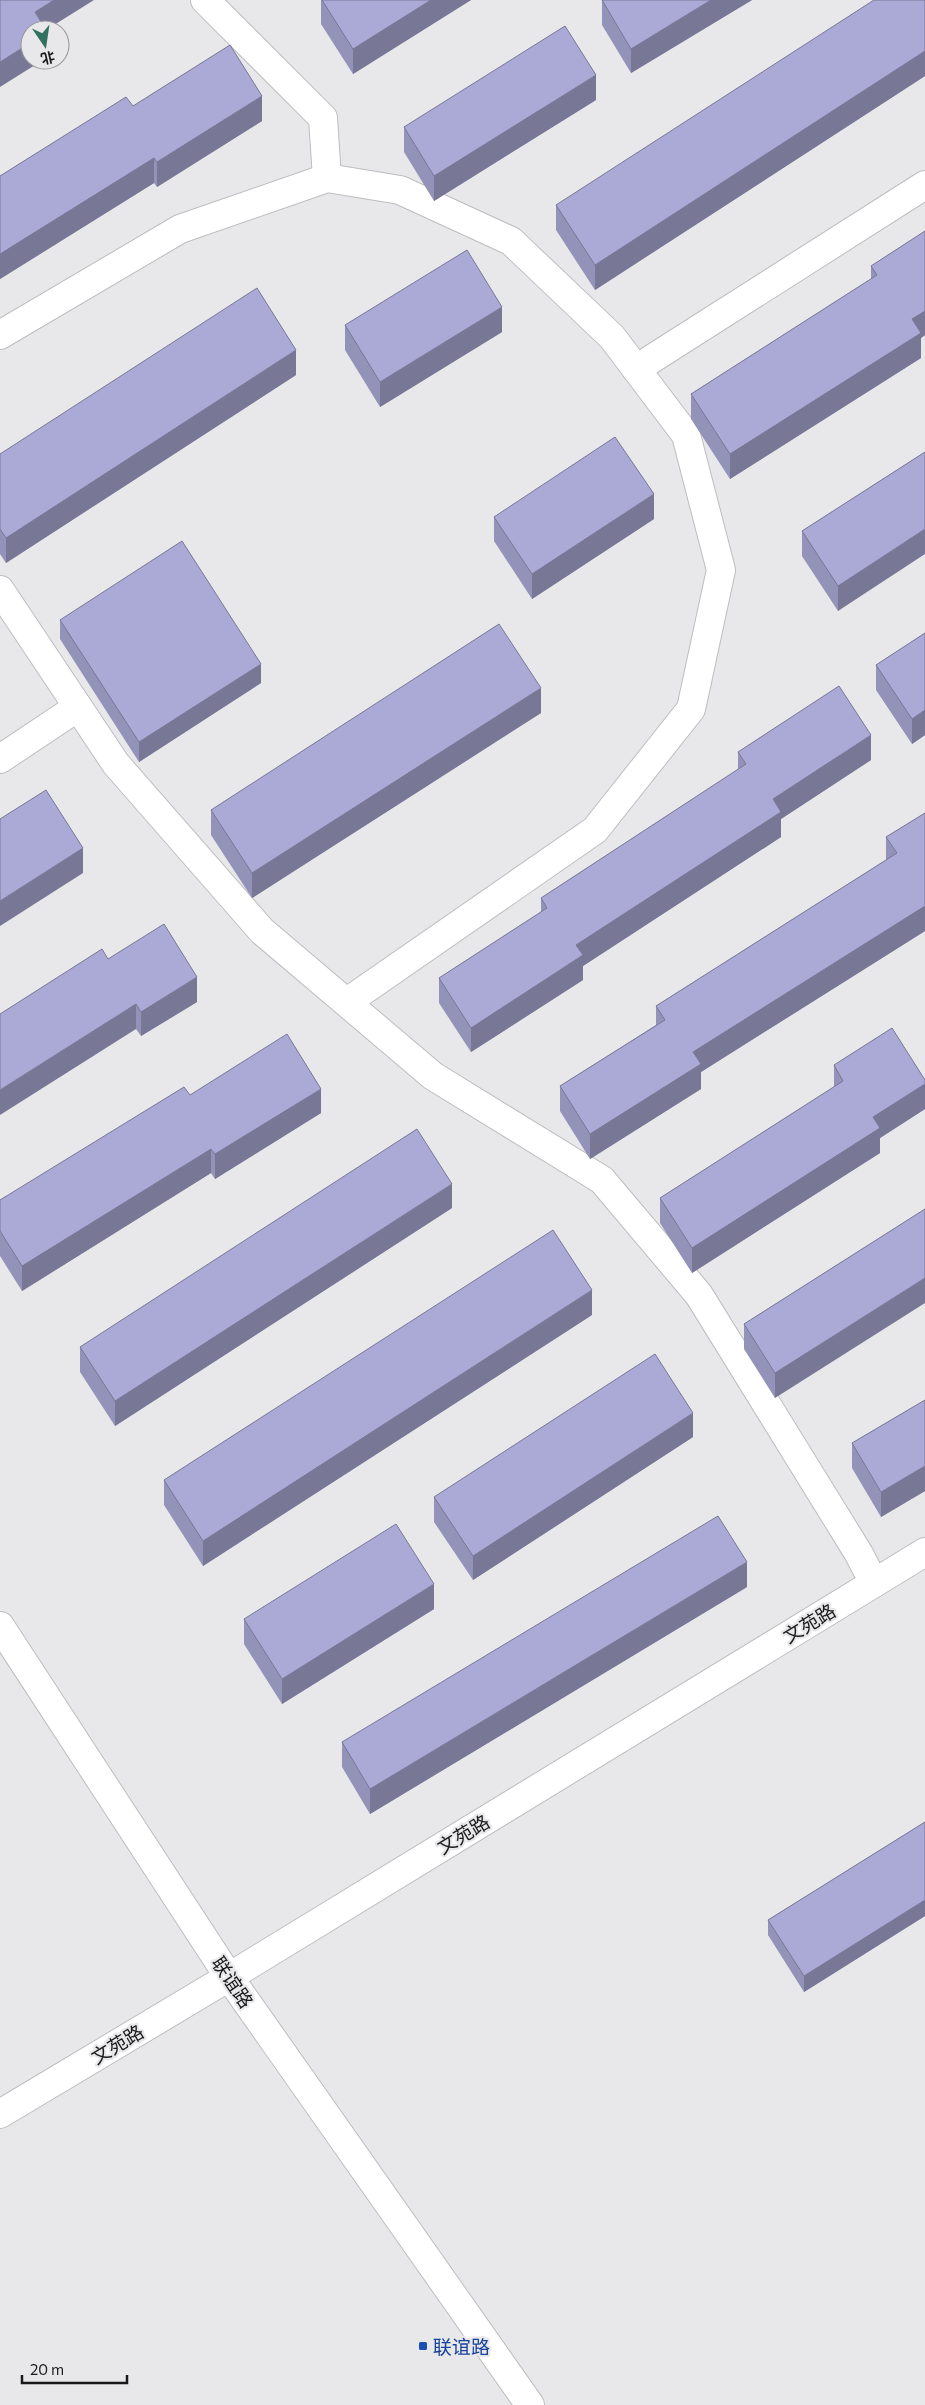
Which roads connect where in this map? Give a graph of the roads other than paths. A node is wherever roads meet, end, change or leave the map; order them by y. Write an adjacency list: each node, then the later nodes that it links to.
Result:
1 (205, 0): 2 (street)
2 (328, 178): 4 (street); 5 (street)
3 (925, 185): 5 (street)
4 (0, 335)
5 (636, 369): 9 (street)
6 (0, 590): 7 (street)
7 (78, 707): 8 (street); 9 (street)
8 (0, 759)
9 (346, 1002): 11 (street)
10 (925, 1552): 11 (street, 文苑路)
11 (874, 1583): 13 (street, 文苑路)
12 (0, 1626): 13 (street, 联谊路)
13 (229, 1977): 14 (street, 文苑路); 15 (street, 联谊路)
14 (0, 2114)
15 (530, 2405)

